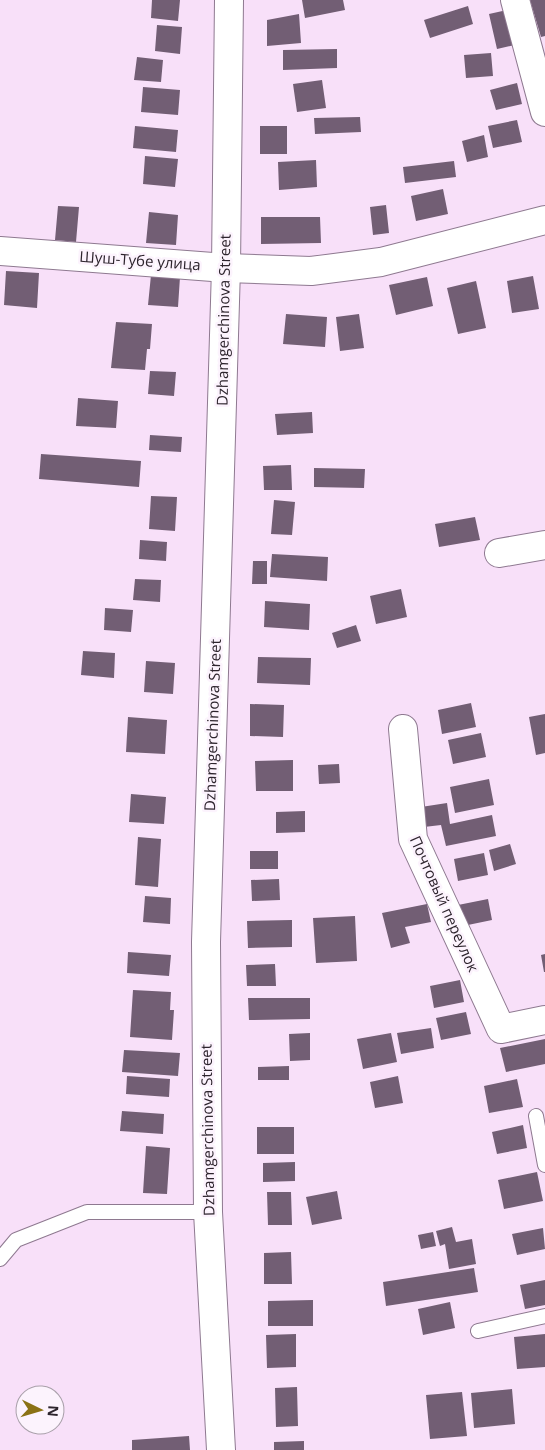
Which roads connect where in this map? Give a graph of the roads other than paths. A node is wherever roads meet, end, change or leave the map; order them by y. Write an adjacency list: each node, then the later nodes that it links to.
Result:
1 (229, 0): 6 (street, Dzhamgerchinova Street)
2 (515, 0): 3 (street)
3 (545, 112)
4 (545, 220): 6 (street, Шуш-Тубе улица)
5 (0, 251): 6 (street, Шуш-Тубе улица)
6 (226, 268): 13 (street, Dzhamgerchinova Street)
7 (545, 545): 8 (street)
8 (498, 554)
9 (403, 729): 10 (street, Почтовый переулок)
10 (545, 1020)
11 (536, 1116): 12 (lane)
12 (545, 1165)
13 (208, 1212): 14 (lane); 17 (street, Dzhamgerchinova Street)
14 (0, 1260)
15 (545, 1316): 16 (lane)
16 (478, 1331)
17 (221, 1450)

